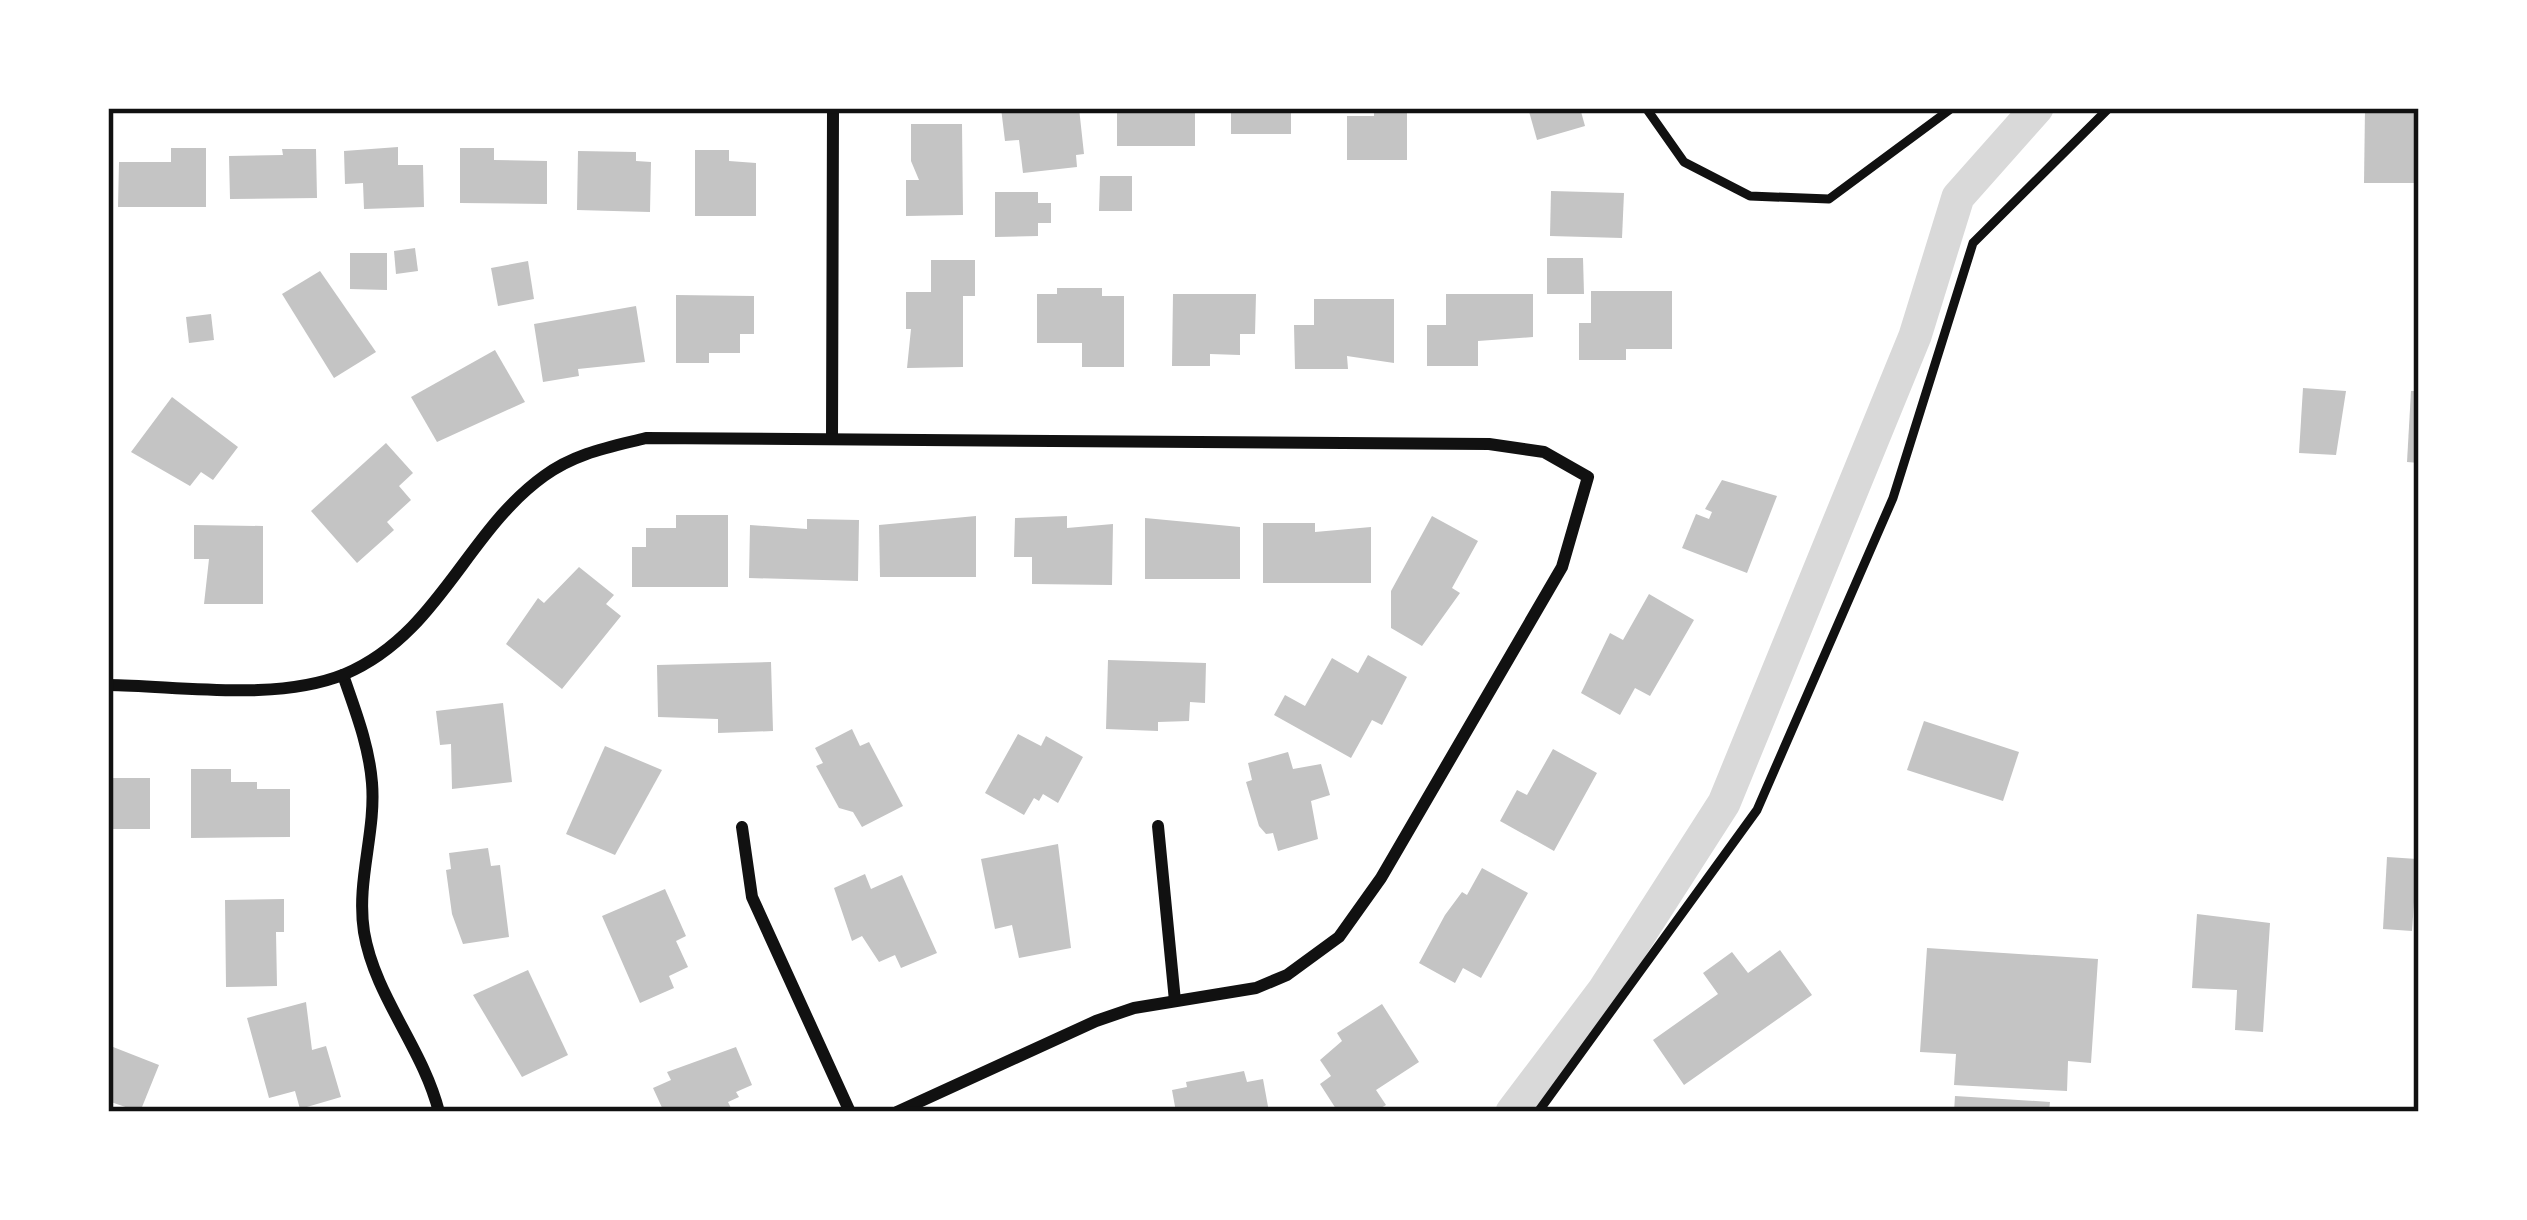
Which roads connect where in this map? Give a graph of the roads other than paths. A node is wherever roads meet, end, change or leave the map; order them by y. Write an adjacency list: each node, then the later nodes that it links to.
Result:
1 (833, 108): 5 (street)
2 (1646, 108): 3 (lane)
3 (1952, 108)
4 (2109, 108): 14 (lane)
5 (832, 439): 6 (street); 10 (street)
6 (343, 675): 7 (street); 11 (street)
7 (108, 685)
8 (1158, 826): 10 (street)
9 (742, 827): 12 (street)
10 (1175, 1001): 13 (street)
11 (439, 1112)
12 (850, 1112)
13 (897, 1112)
14 (1538, 1112)

